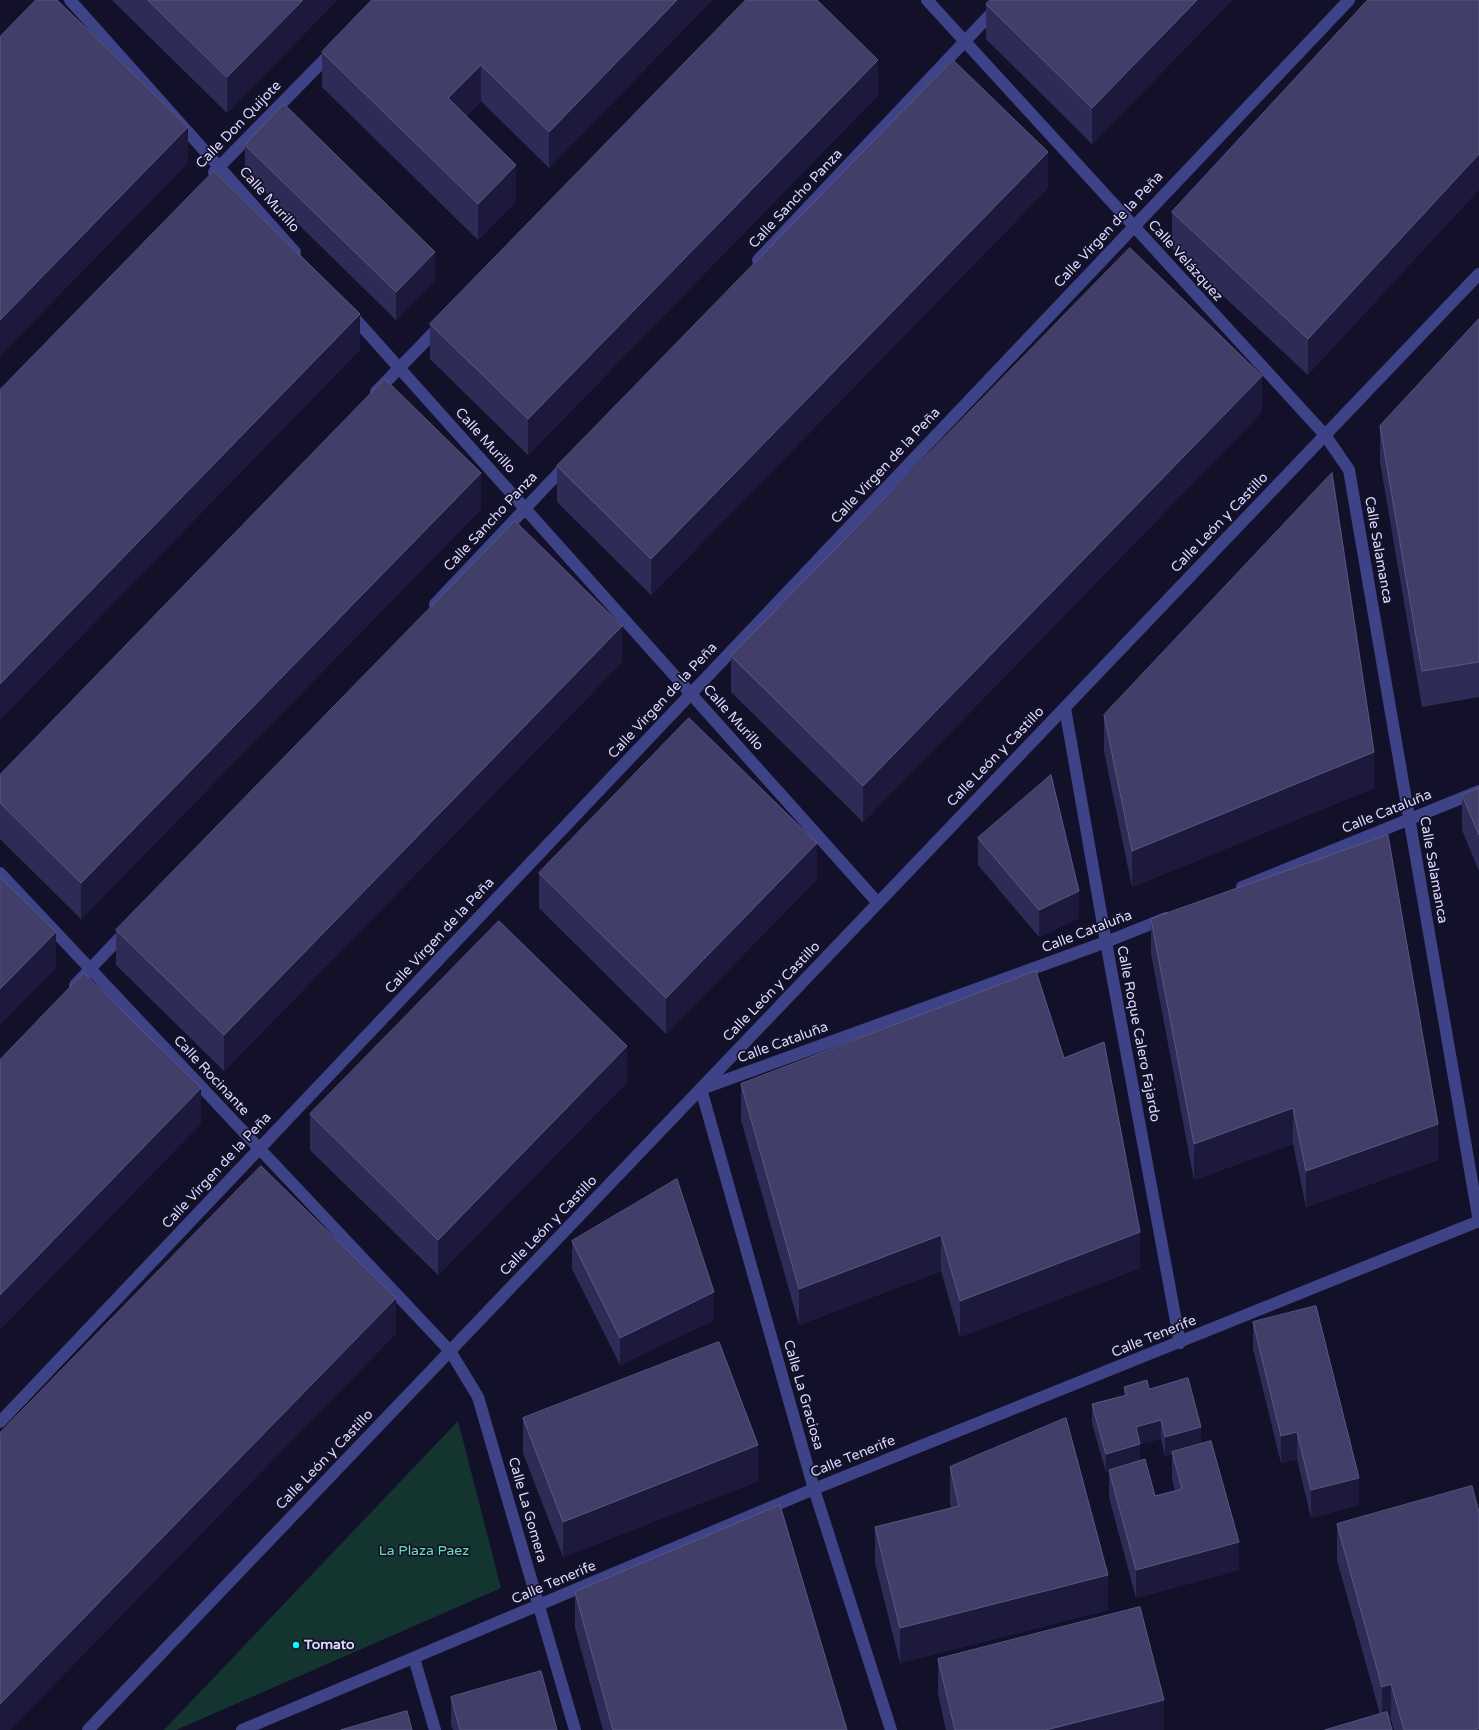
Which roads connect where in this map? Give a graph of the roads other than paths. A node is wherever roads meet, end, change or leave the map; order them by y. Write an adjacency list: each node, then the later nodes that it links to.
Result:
1 (70, 0): 7 (street, Calle Murillo)
2 (927, 0): 5 (street, Calle Velázquez)
3 (1004, 0): 5 (street, Calle Sancho Panza)
4 (1349, 0): 9 (street, Calle Virgen de la Peña)
5 (965, 42): 9 (street, Calle Velázquez); 11 (street, Calle Sancho Panza)
6 (339, 45): 7 (street, Calle Don Quijote)
7 (219, 167): 8 (street, Calle Don Quijote); 10 (street, Calle Murillo)
8 (208, 178)
9 (1134, 227): 17 (street, Calle Velázquez); 21 (street, Calle Virgen de la Peña)
10 (304, 262)
11 (753, 266)
12 (1479, 274): 17 (street, Calle León y Castillo)
13 (341, 303): 15 (street, Calle Murillo)
14 (449, 316): 15 (street)
15 (399, 368): 16 (street); 19 (street, Calle Murillo)
16 (366, 402)
17 (1325, 435): 22 (street, Calle León y Castillo); 24 (street, Calle Salamanca)
18 (579, 451): 19 (street, Calle Sancho Panza)
19 (525, 508): 20 (street, Calle Sancho Panza); 21 (street, Calle Murillo)
20 (427, 612)
21 (691, 694): 27 (street, Calle Murillo); 34 (street, Calle Virgen de la Peña)
22 (1065, 708): 27 (street, Calle León y Castillo); 30 (street, Calle Roque Calero Fajardo)
23 (1479, 791): 24 (street, Calle Cataluña)
24 (1409, 820): 26 (street, Calle Cataluña); 35 (street, Calle Salamanca)
25 (0, 873): 31 (street, Calle Rocinante)
26 (1232, 891)
27 (878, 903): 33 (street, Calle León y Castillo)
28 (1180, 912): 30 (street, Calle Cataluña)
29 (134, 923): 31 (street)
30 (1106, 942): 33 (street, Calle Cataluña); 36 (street, Calle Roque Calero Fajardo)
31 (90, 969): 32 (street); 34 (street, Calle Rocinante)
32 (69, 991)
33 (701, 1089): 37 (street, Calle León y Castillo); 39 (street, Calle La Graciosa)
34 (259, 1149): 37 (street, Calle Rocinante); 38 (street, Calle Virgen de la Peña)
35 (1479, 1221): 36 (street, Calle Tenerife)
36 (1180, 1343): 39 (street, Calle Tenerife)
37 (450, 1351): 40 (street, Calle La Gomera); 42 (street, Calle León y Castillo)
38 (0, 1422)
39 (814, 1489): 40 (street, Calle Tenerife); 46 (street, Calle La Graciosa)
40 (539, 1606): 41 (street, Calle Tenerife); 45 (street, Calle La Gomera)
41 (414, 1658): 43 (street, Calle Tenerife); 44 (street)
42 (88, 1730)
43 (242, 1730)
44 (435, 1730)
45 (575, 1730)
46 (891, 1730)

